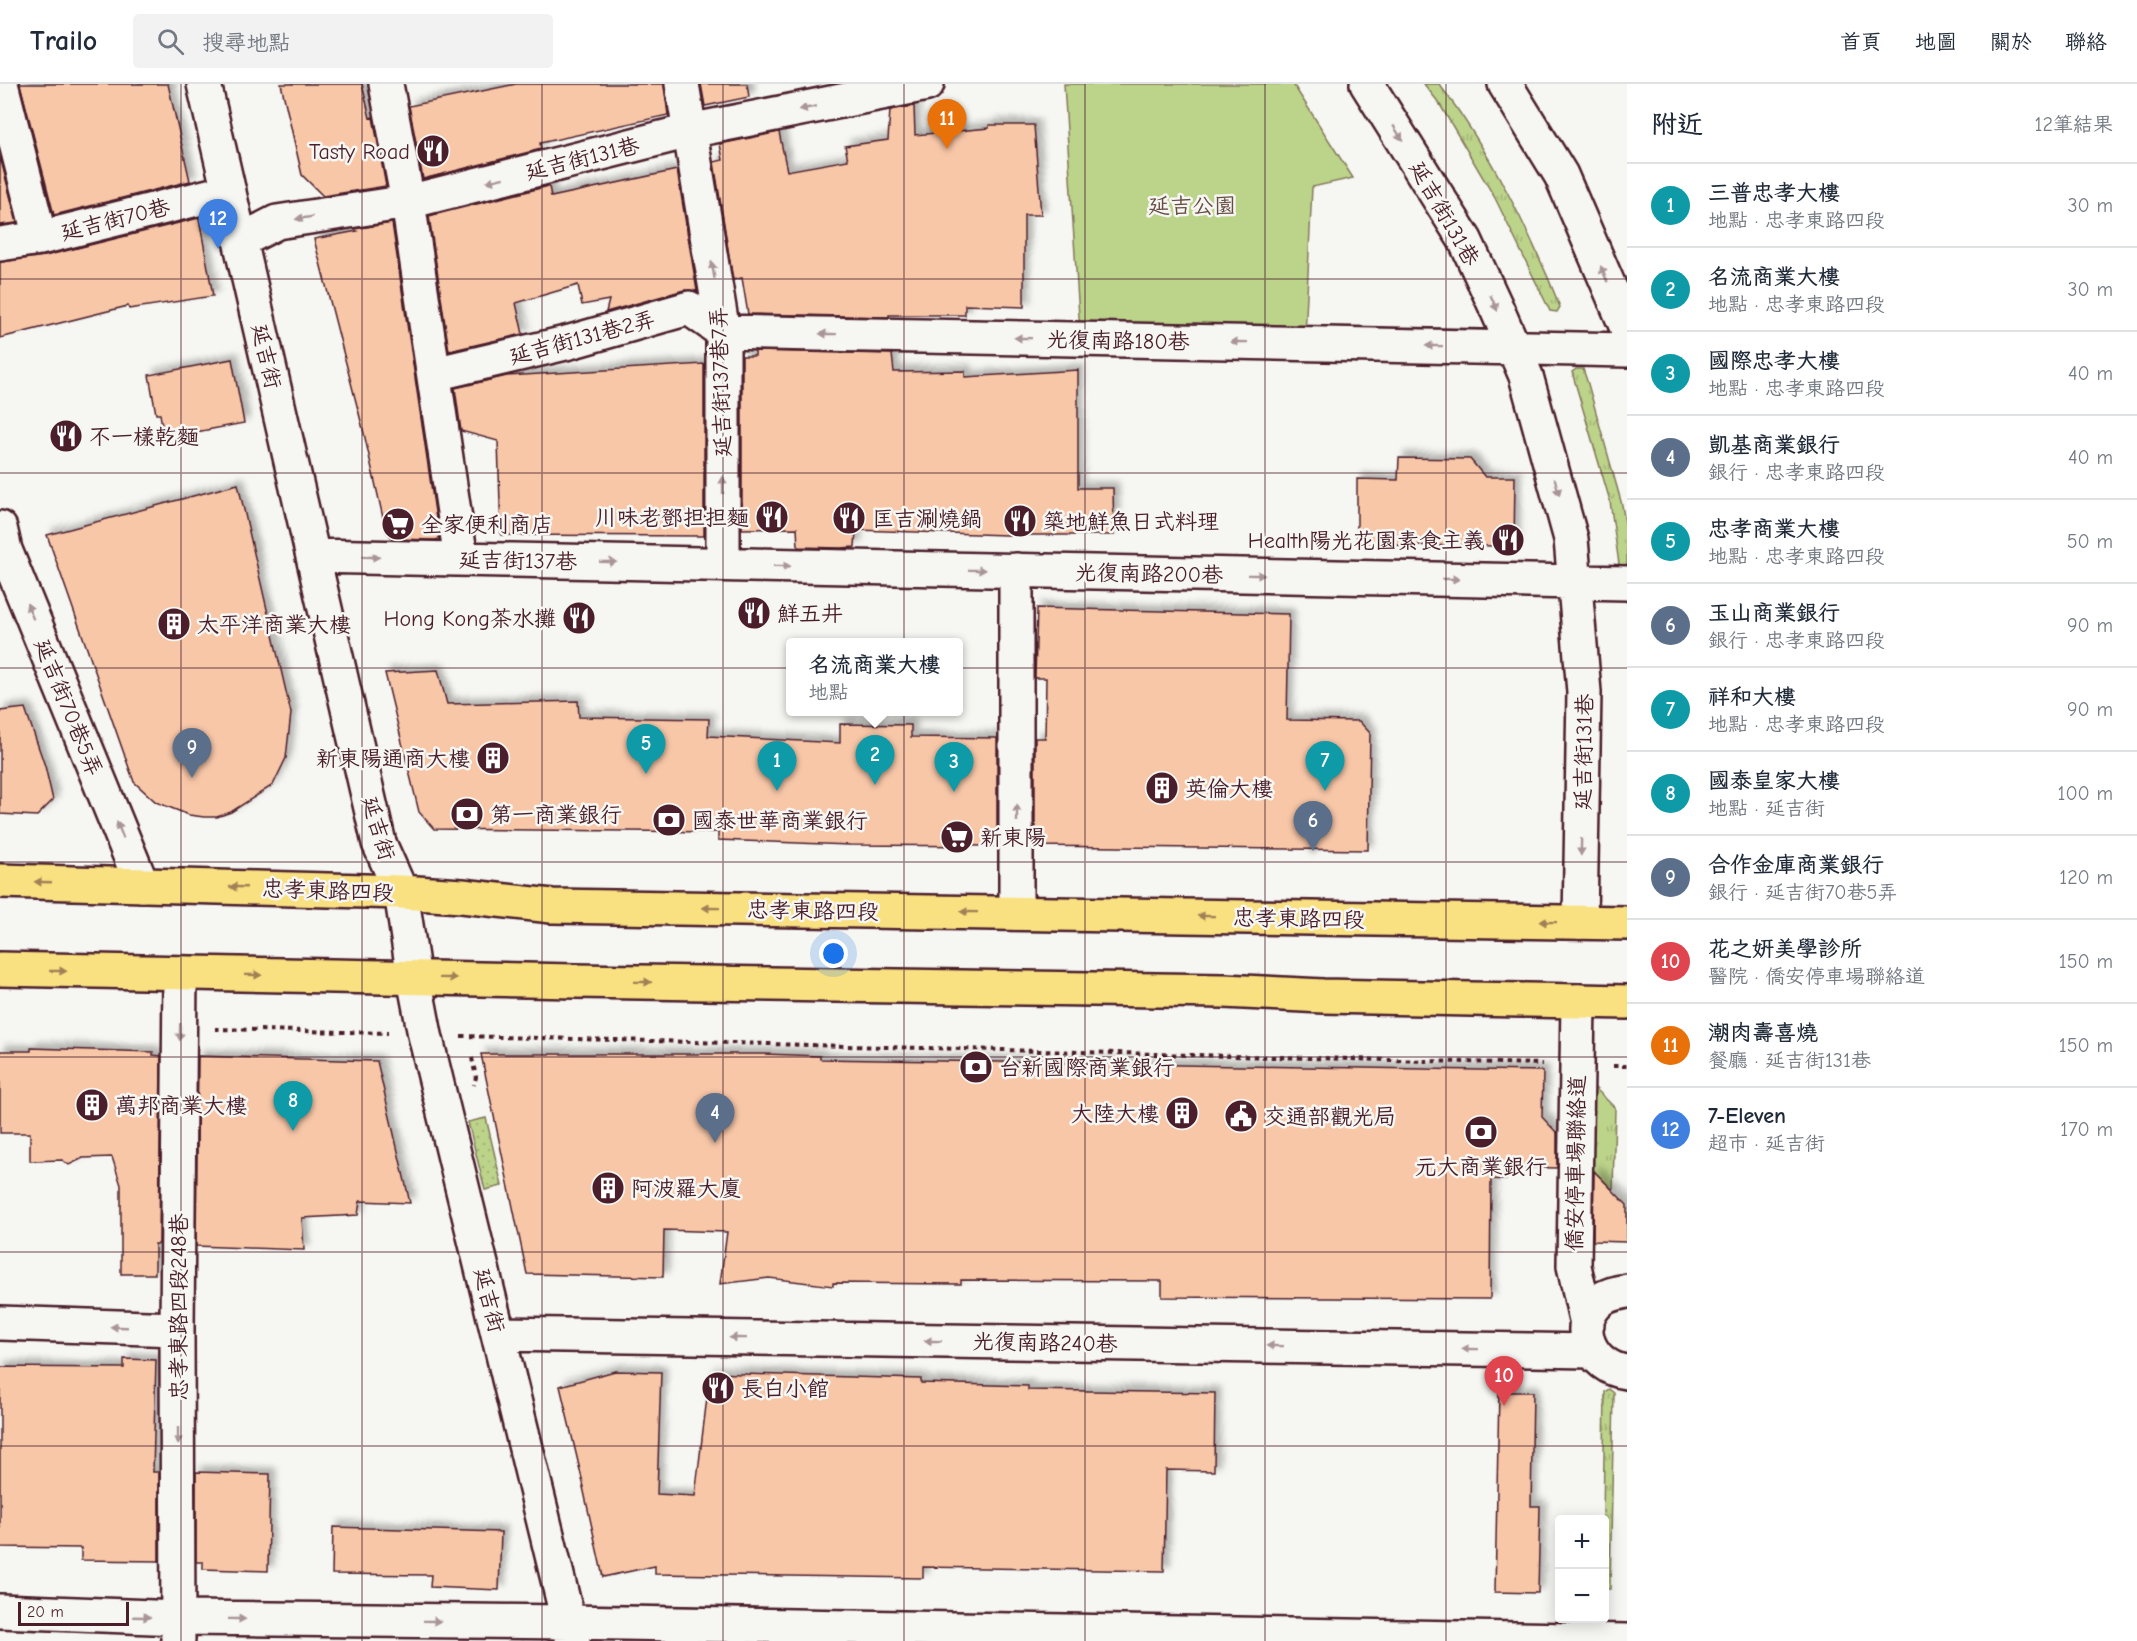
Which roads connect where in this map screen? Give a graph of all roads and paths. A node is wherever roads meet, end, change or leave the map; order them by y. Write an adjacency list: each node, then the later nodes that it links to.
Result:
1 (1, 84): 11 (street)
2 (204, 84): 9 (street, 延吉街)
3 (386, 84): 10 (street)
4 (681, 84): 8 (street, 延吉街137巷7弄)
5 (927, 84): 8 (street, 延吉街131巷, one-way to 8)
6 (1367, 84): 16 (street, 延吉街131巷, one-way to 16)
7 (1505, 84): 14 (street, one-way to 7)
8 (690, 131): 10 (street, 延吉街131巷, one-way to 10); 15 (street, 延吉街137巷7弄, one-way to 8)
9 (229, 191): 11 (street, 延吉街70巷); 12 (street, 延吉街)
10 (408, 202): 12 (street, 延吉街131巷, one-way to 12); 18 (street)
11 (40, 238): 13 (street, 延吉街70巷)
12 (240, 241): 20 (street, 延吉街)
13 (0, 244)
14 (1627, 328)
15 (723, 332): 16 (street, 光復南路180巷, one-way to 15); 18 (street, 延吉街131巷2弄); 22 (street, 延吉街137巷7弄, one-way to 15)
16 (1514, 348): 17 (street); 24 (street, 延吉街131巷, one-way to 24)
17 (1627, 350)
18 (434, 374): 21 (street)
19 (2, 543): 27 (street, 延吉街70巷5弄, one-way to 19)
20 (313, 556): 21 (street, 延吉街137巷, one-way to 21); 28 (street, 延吉街)
21 (461, 559): 22 (street, 延吉街137巷, one-way to 22)
22 (723, 564): 23 (street, 光復南路200巷, one-way to 23)
23 (1016, 570): 24 (street, 光復南路200巷, one-way to 24); 29 (street, one-way to 23)
24 (1575, 582): 25 (street); 30 (street, 延吉街131巷, one-way to 30)
25 (1627, 583)
26 (0, 881): 27 (main road, 忠孝東路四段, one-way to 26)
27 (142, 885): 28 (main road, 忠孝東路四段, one-way to 27)
28 (401, 892): 29 (main road, 忠孝東路四段, one-way to 28); 34 (street, 延吉街)
29 (1016, 913): 30 (main road, 忠孝東路四段, one-way to 29)
30 (1580, 922): 31 (main road, 忠孝東路四段)
31 (1627, 923)
32 (0, 969): 33 (main road, one-way to 33)
33 (180, 973): 34 (main road, one-way to 34); 37 (street, 忠孝東路四段248巷)
34 (414, 978): 35 (main road, one-way to 35); 38 (street, 延吉街)
35 (1578, 1001): 36 (main road); 39 (street, 僑安停車場聯絡道)
36 (1627, 1002)
37 (180, 1029): 38 (path); 43 (street, 忠孝東路四段248巷, one-way to 43)
38 (425, 1035): 39 (path); 44 (street, 延吉街)
39 (1576, 1065): 40 (path); 45 (street, 僑安停車場聯絡道)
40 (1627, 1066)
41 (1627, 1291): 45 (street)
42 (0, 1323): 43 (street, one-way to 42)
43 (177, 1329): 49 (street, 忠孝東路四段248巷, one-way to 49)
44 (498, 1334): 45 (street, 光復南路240巷, one-way to 44); 50 (street, 延吉街)
45 (1589, 1337): 46 (street)
46 (1627, 1372)
47 (0, 1611): 49 (street, one-way to 49)
48 (1627, 1618): 51 (street)
49 (178, 1630): 50 (street, one-way to 50)
50 (571, 1631): 51 (street)
51 (1616, 1641): 52 (street)
52 (1627, 1641)

